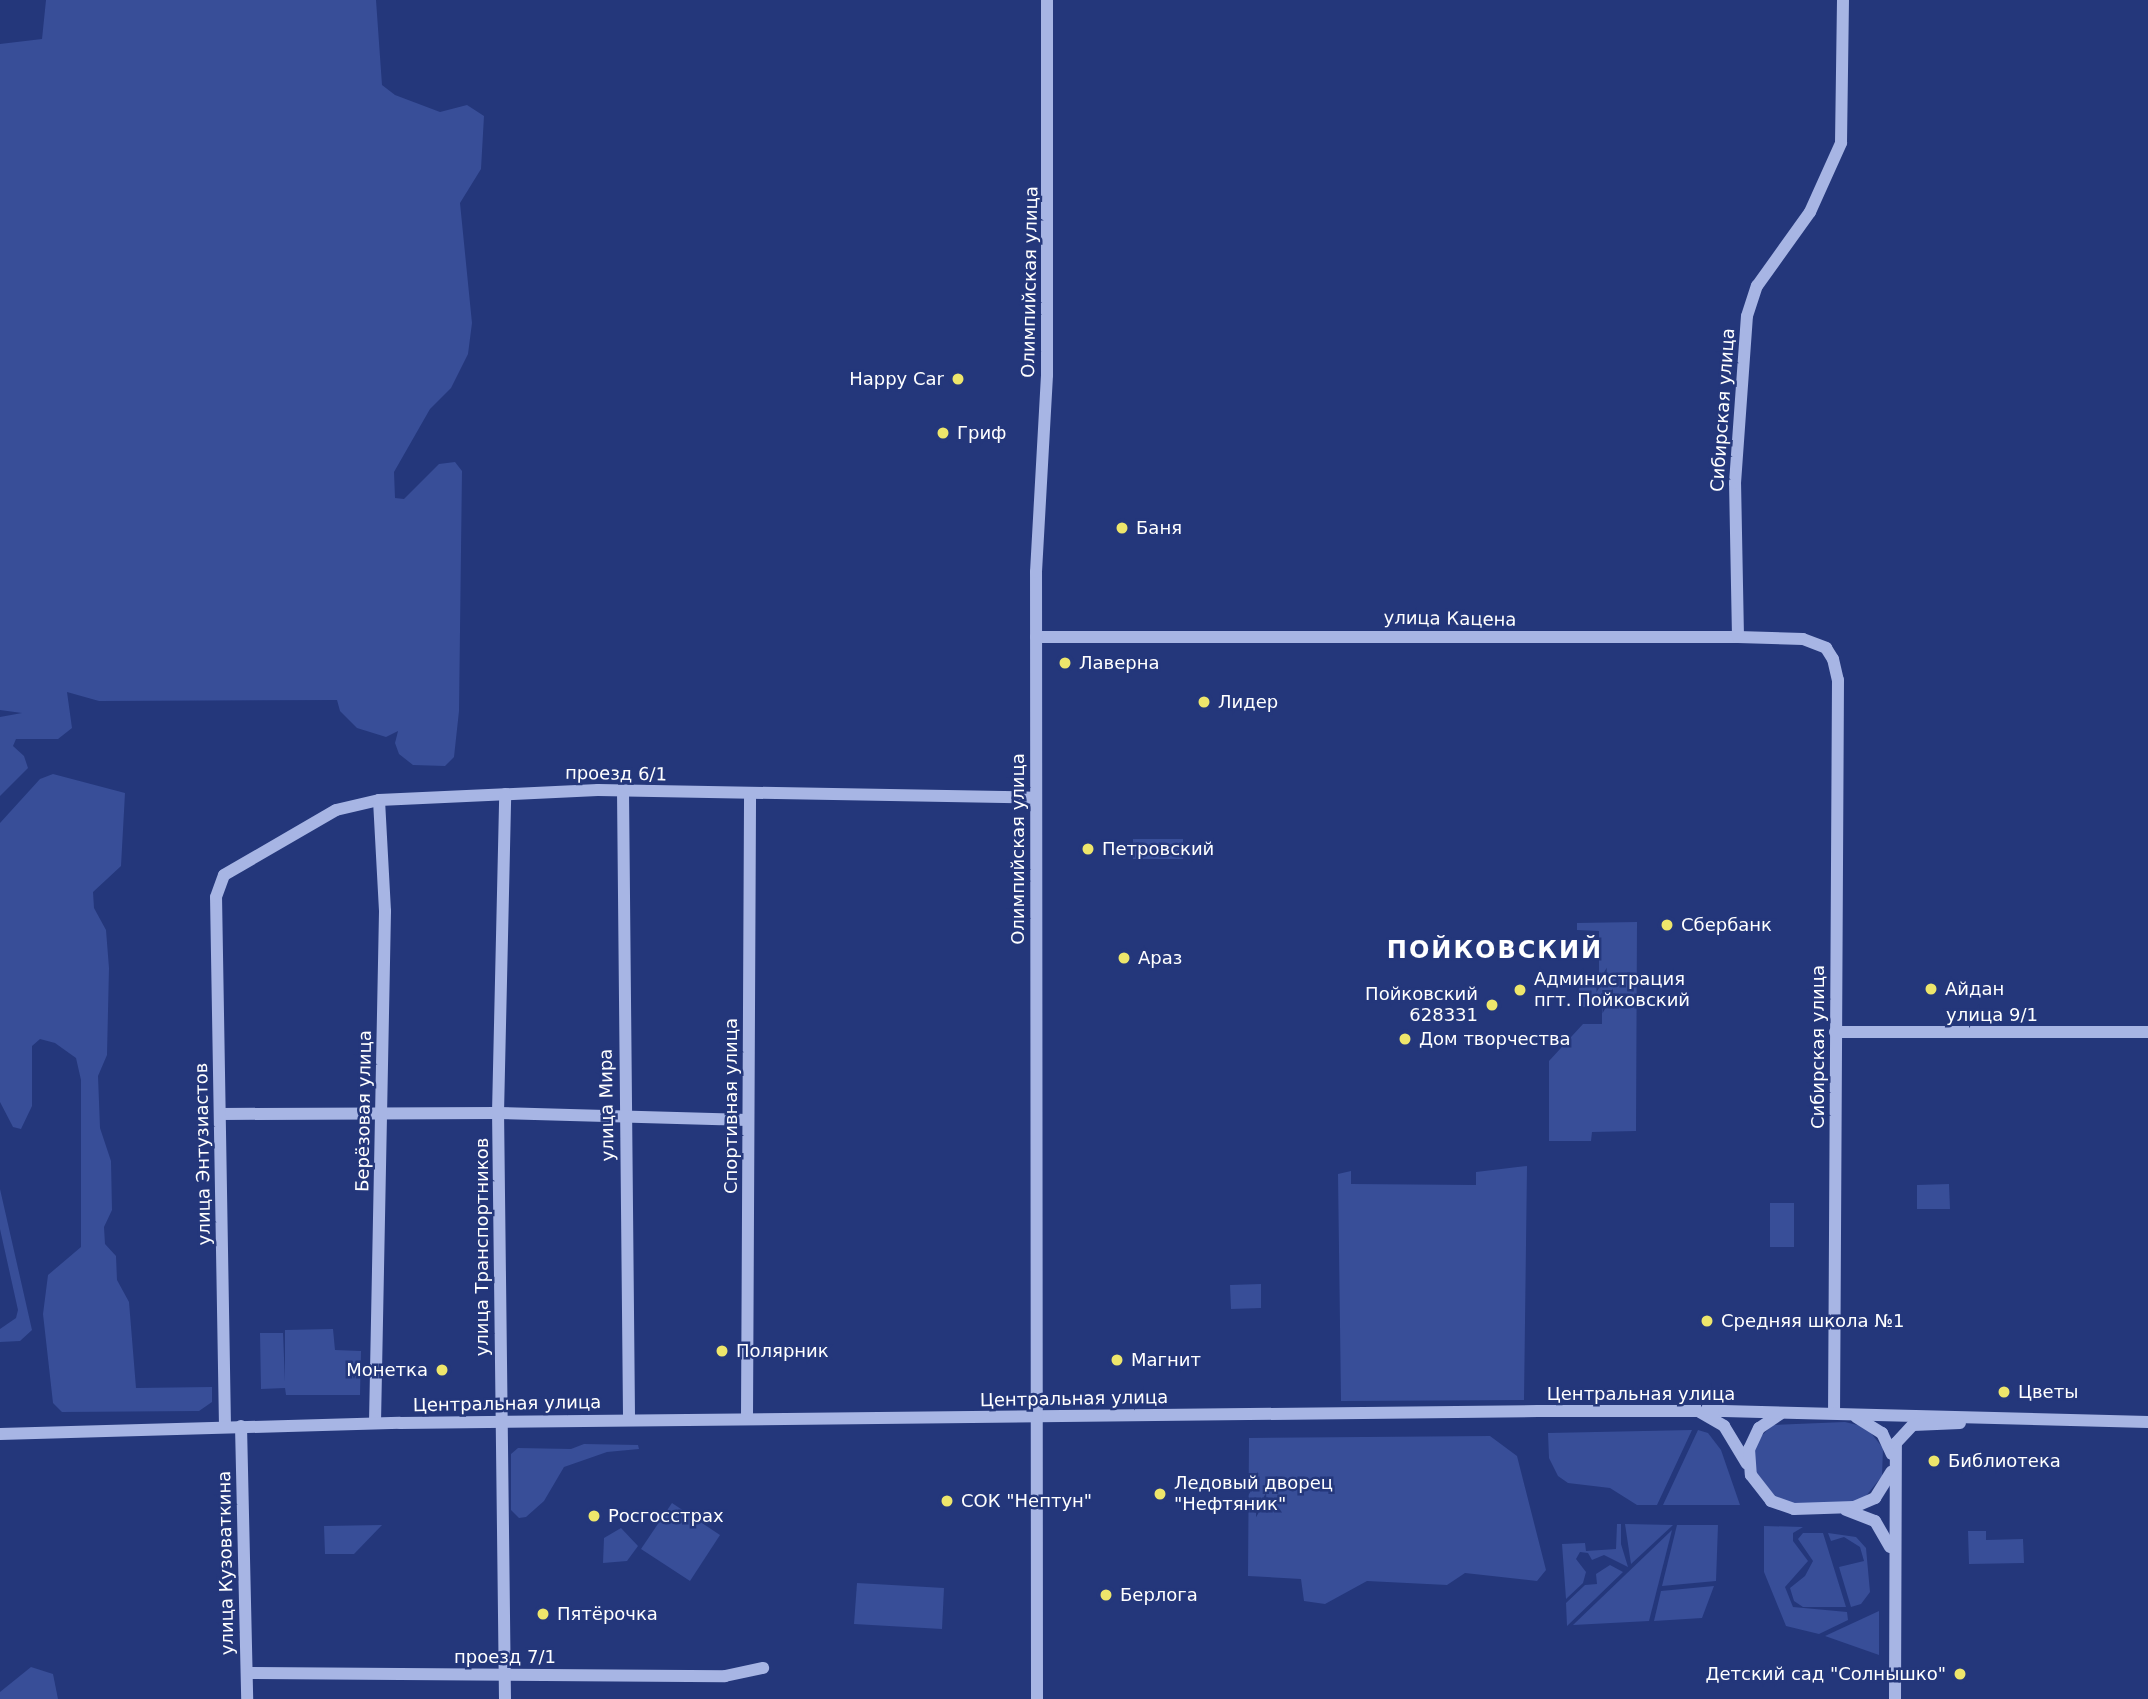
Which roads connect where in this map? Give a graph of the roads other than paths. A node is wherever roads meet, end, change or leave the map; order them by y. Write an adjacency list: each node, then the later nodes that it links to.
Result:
1 (1047, 0): 3 (street, Олимпийская улица)
2 (1843, 0): 4 (street, Сибирская улица)
3 (1036, 637): 4 (street, улица Кацена); 9 (street, Олимпийская улица)
4 (1738, 637): 5 (street, улица Кацена)
5 (1838, 680): 12 (street, Сибирская улица)
6 (623, 791): 7 (street, проезд 6/1); 8 (street, проезд 6/1); 17 (street, улица Мира)
7 (505, 794): 10 (street, проезд 6/1); 14 (street, улица Транспортников)
8 (750, 795): 9 (street, проезд 6/1); 18 (street, Спортивная улица)
9 (1035, 798): 22 (street, Олимпийская улица)
10 (379, 800): 11 (street, проезд 6/1); 16 (street, Берёзовая улица)
11 (219, 881): 15 (street, улица Энтузиастов)
12 (1835, 1032): 13 (street, улица 9/1); 21 (street, Сибирская улица)
13 (2148, 1032)
14 (498, 1113): 16 (street); 17 (street); 26 (street, улица Транспортников)
15 (220, 1114): 16 (street); 30 (street, улица Энтузиастов)
16 (381, 1114): 28 (street, Берёзовая улица)
17 (624, 1115): 18 (street); 24 (street, улица Мира)
18 (748, 1120): 23 (street, Спортивная улица)
19 (1697, 1411): 20 (street, Центральная улица); 22 (street, Центральная улица); 33 (street)
20 (1794, 1412): 21 (street, Центральная улица); 33 (street)
21 (1839, 1413): 25 (street, Центральная улица); 32 (street)
22 (1036, 1417): 23 (street, Центральная улица); 41 (street, Олимпийская улица)
23 (747, 1418): 24 (street, Центральная улица)
24 (629, 1420): 26 (street, Центральная улица)
25 (1996, 1420): 27 (street, Центральная улица); 32 (street)
26 (502, 1422): 28 (street, Центральная улица); 38 (street, улица Транспортников)
27 (2148, 1422)
28 (375, 1423): 29 (street, Центральная улица)
29 (241, 1426): 30 (street, Центральная улица); 37 (street, улица Кузоваткина)
30 (225, 1427): 31 (street, Центральная улица)
31 (0, 1434)
32 (1893, 1461): 34 (street); 35 (street)
33 (1751, 1475): 34 (street)
34 (1842, 1509): 35 (street)
35 (1894, 1561): 42 (street)
36 (763, 1668): 38 (street, проезд 7/1)
37 (247, 1673): 38 (street, проезд 7/1); 39 (street, улица Кузоваткина)
38 (505, 1674): 40 (street, улица Транспортников)
39 (247, 1699)
40 (505, 1699)
41 (1037, 1699)
42 (1895, 1699)

